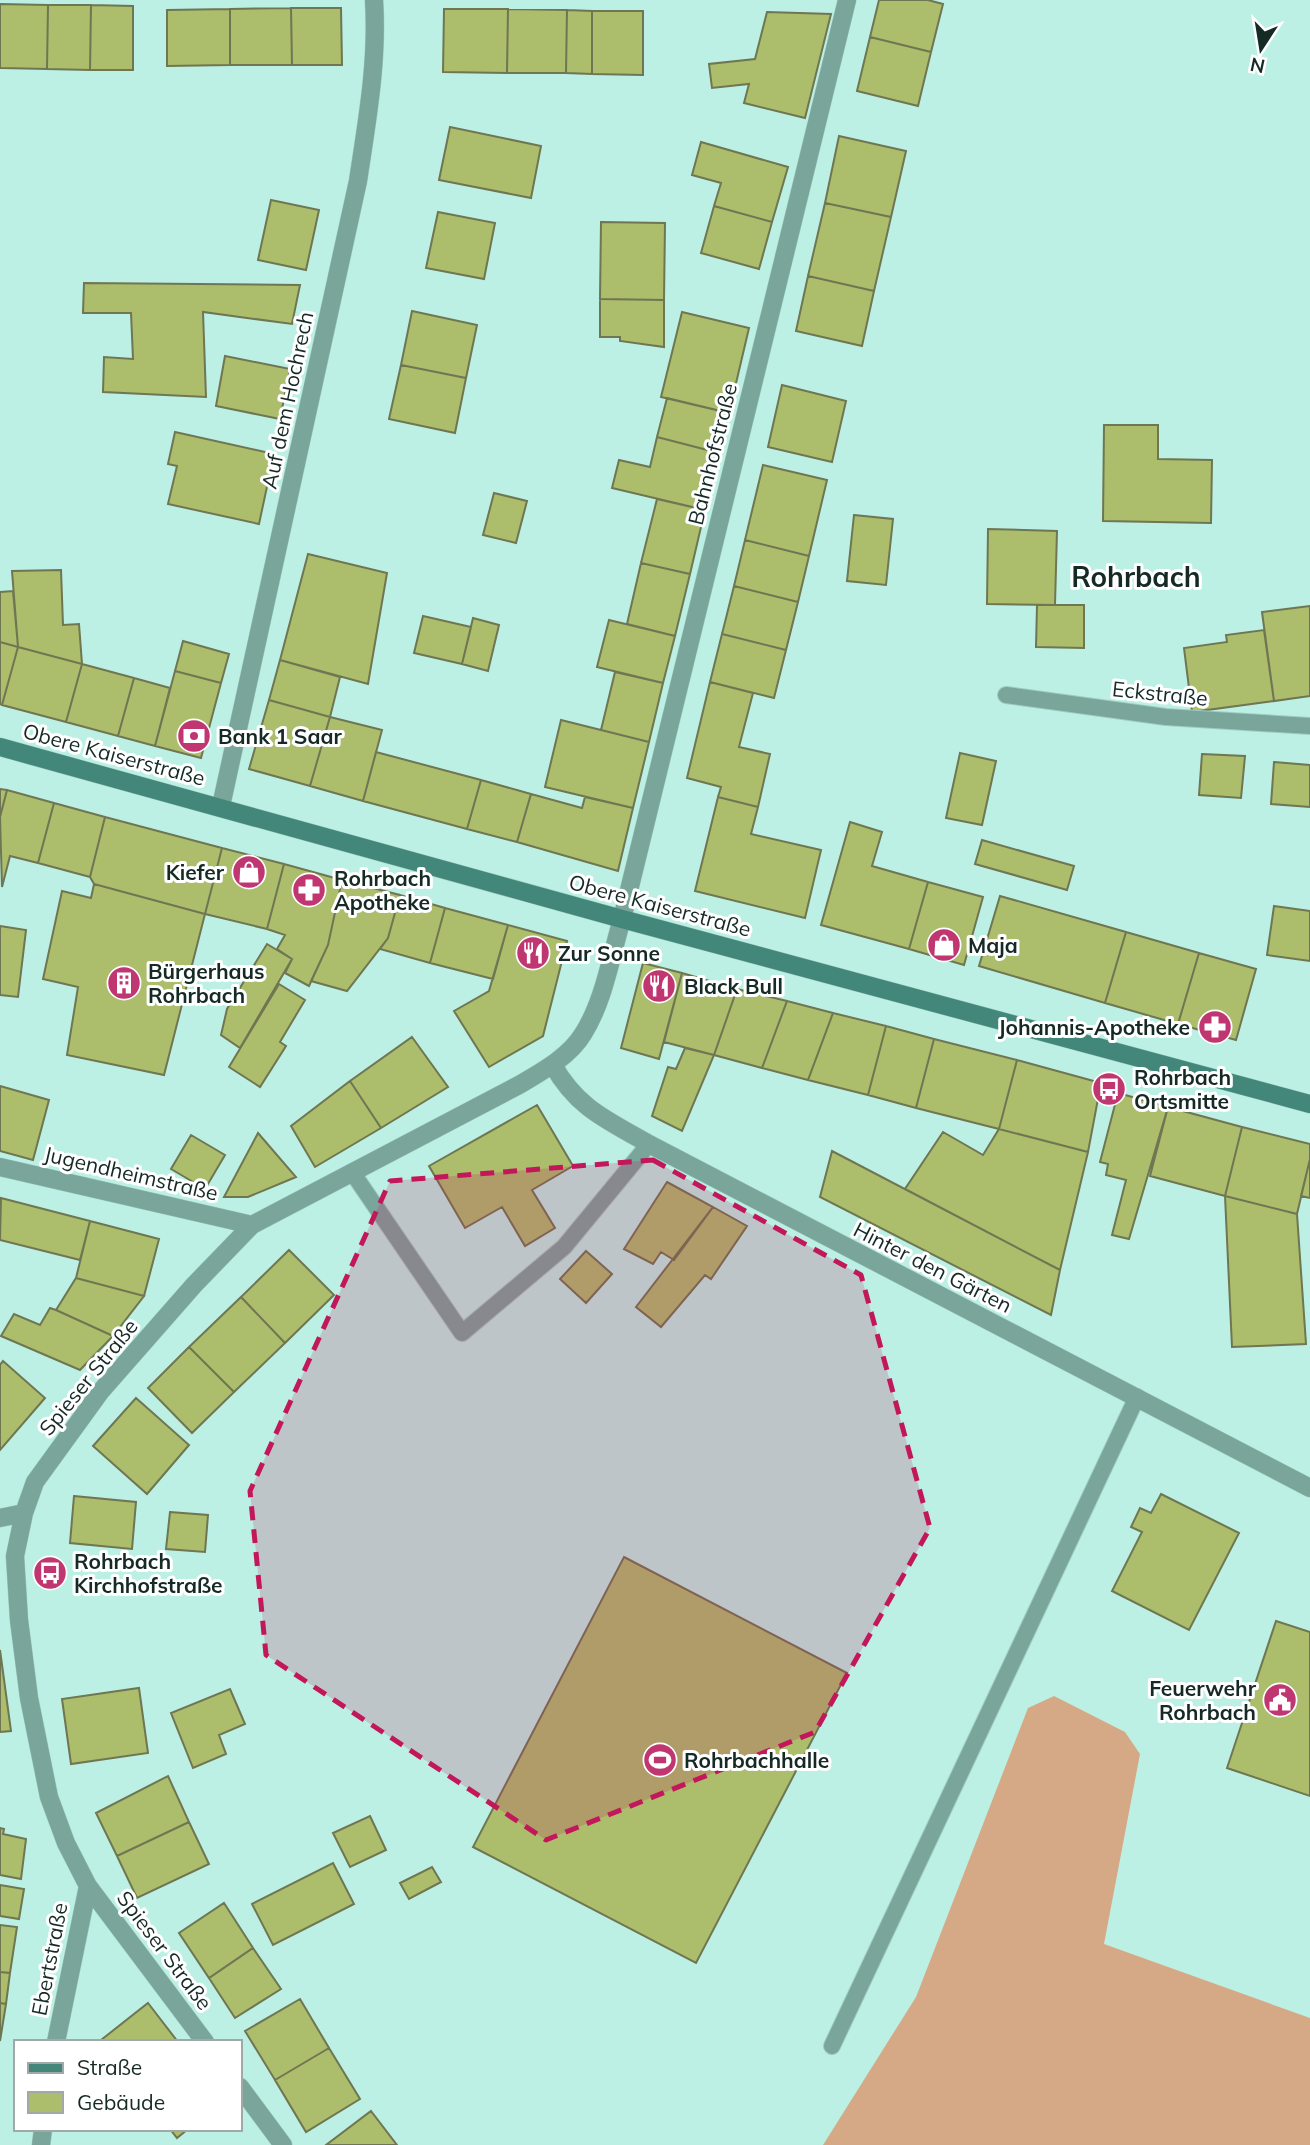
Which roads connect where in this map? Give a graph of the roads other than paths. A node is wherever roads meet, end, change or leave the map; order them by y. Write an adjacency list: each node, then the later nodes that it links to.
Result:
1 (373, 0): 6 (street, Auf dem Hochrech)
2 (847, 0): 7 (street, Bahnhofstraße)
3 (1006, 695): 4 (lane, Eckstraße)
4 (1310, 726)
5 (0, 747): 6 (main road, Obere Kaiserstraße)
6 (222, 806): 7 (main road, Obere Kaiserstraße)
7 (622, 919): 8 (street, Spieser Straße); 9 (main road, Obere Kaiserstraße)
8 (553, 1065): 10 (street, Hinter den Gärten); 12 (street, Spieser Straße)
9 (1310, 1104)
10 (649, 1144): 12 (lane); 14 (street, Hinter den Gärten)
11 (0, 1167): 13 (street, Jugendheimstraße)
12 (352, 1172): 13 (street, Spieser Straße)
13 (252, 1225): 16 (street, Spieser Straße)
14 (1138, 1396): 15 (street, Hinter den Gärten); 21 (lane)
15 (1310, 1488)
16 (24, 1513): 17 (street); 18 (street, Spieser Straße)
17 (0, 1518)
18 (88, 1886): 19 (street, Ebertstraße); 20 (street, Spieser Straße)
19 (56, 2040)
20 (204, 2040)
21 (832, 2046)
22 (242, 2090): 23 (street)
23 (283, 2145)

